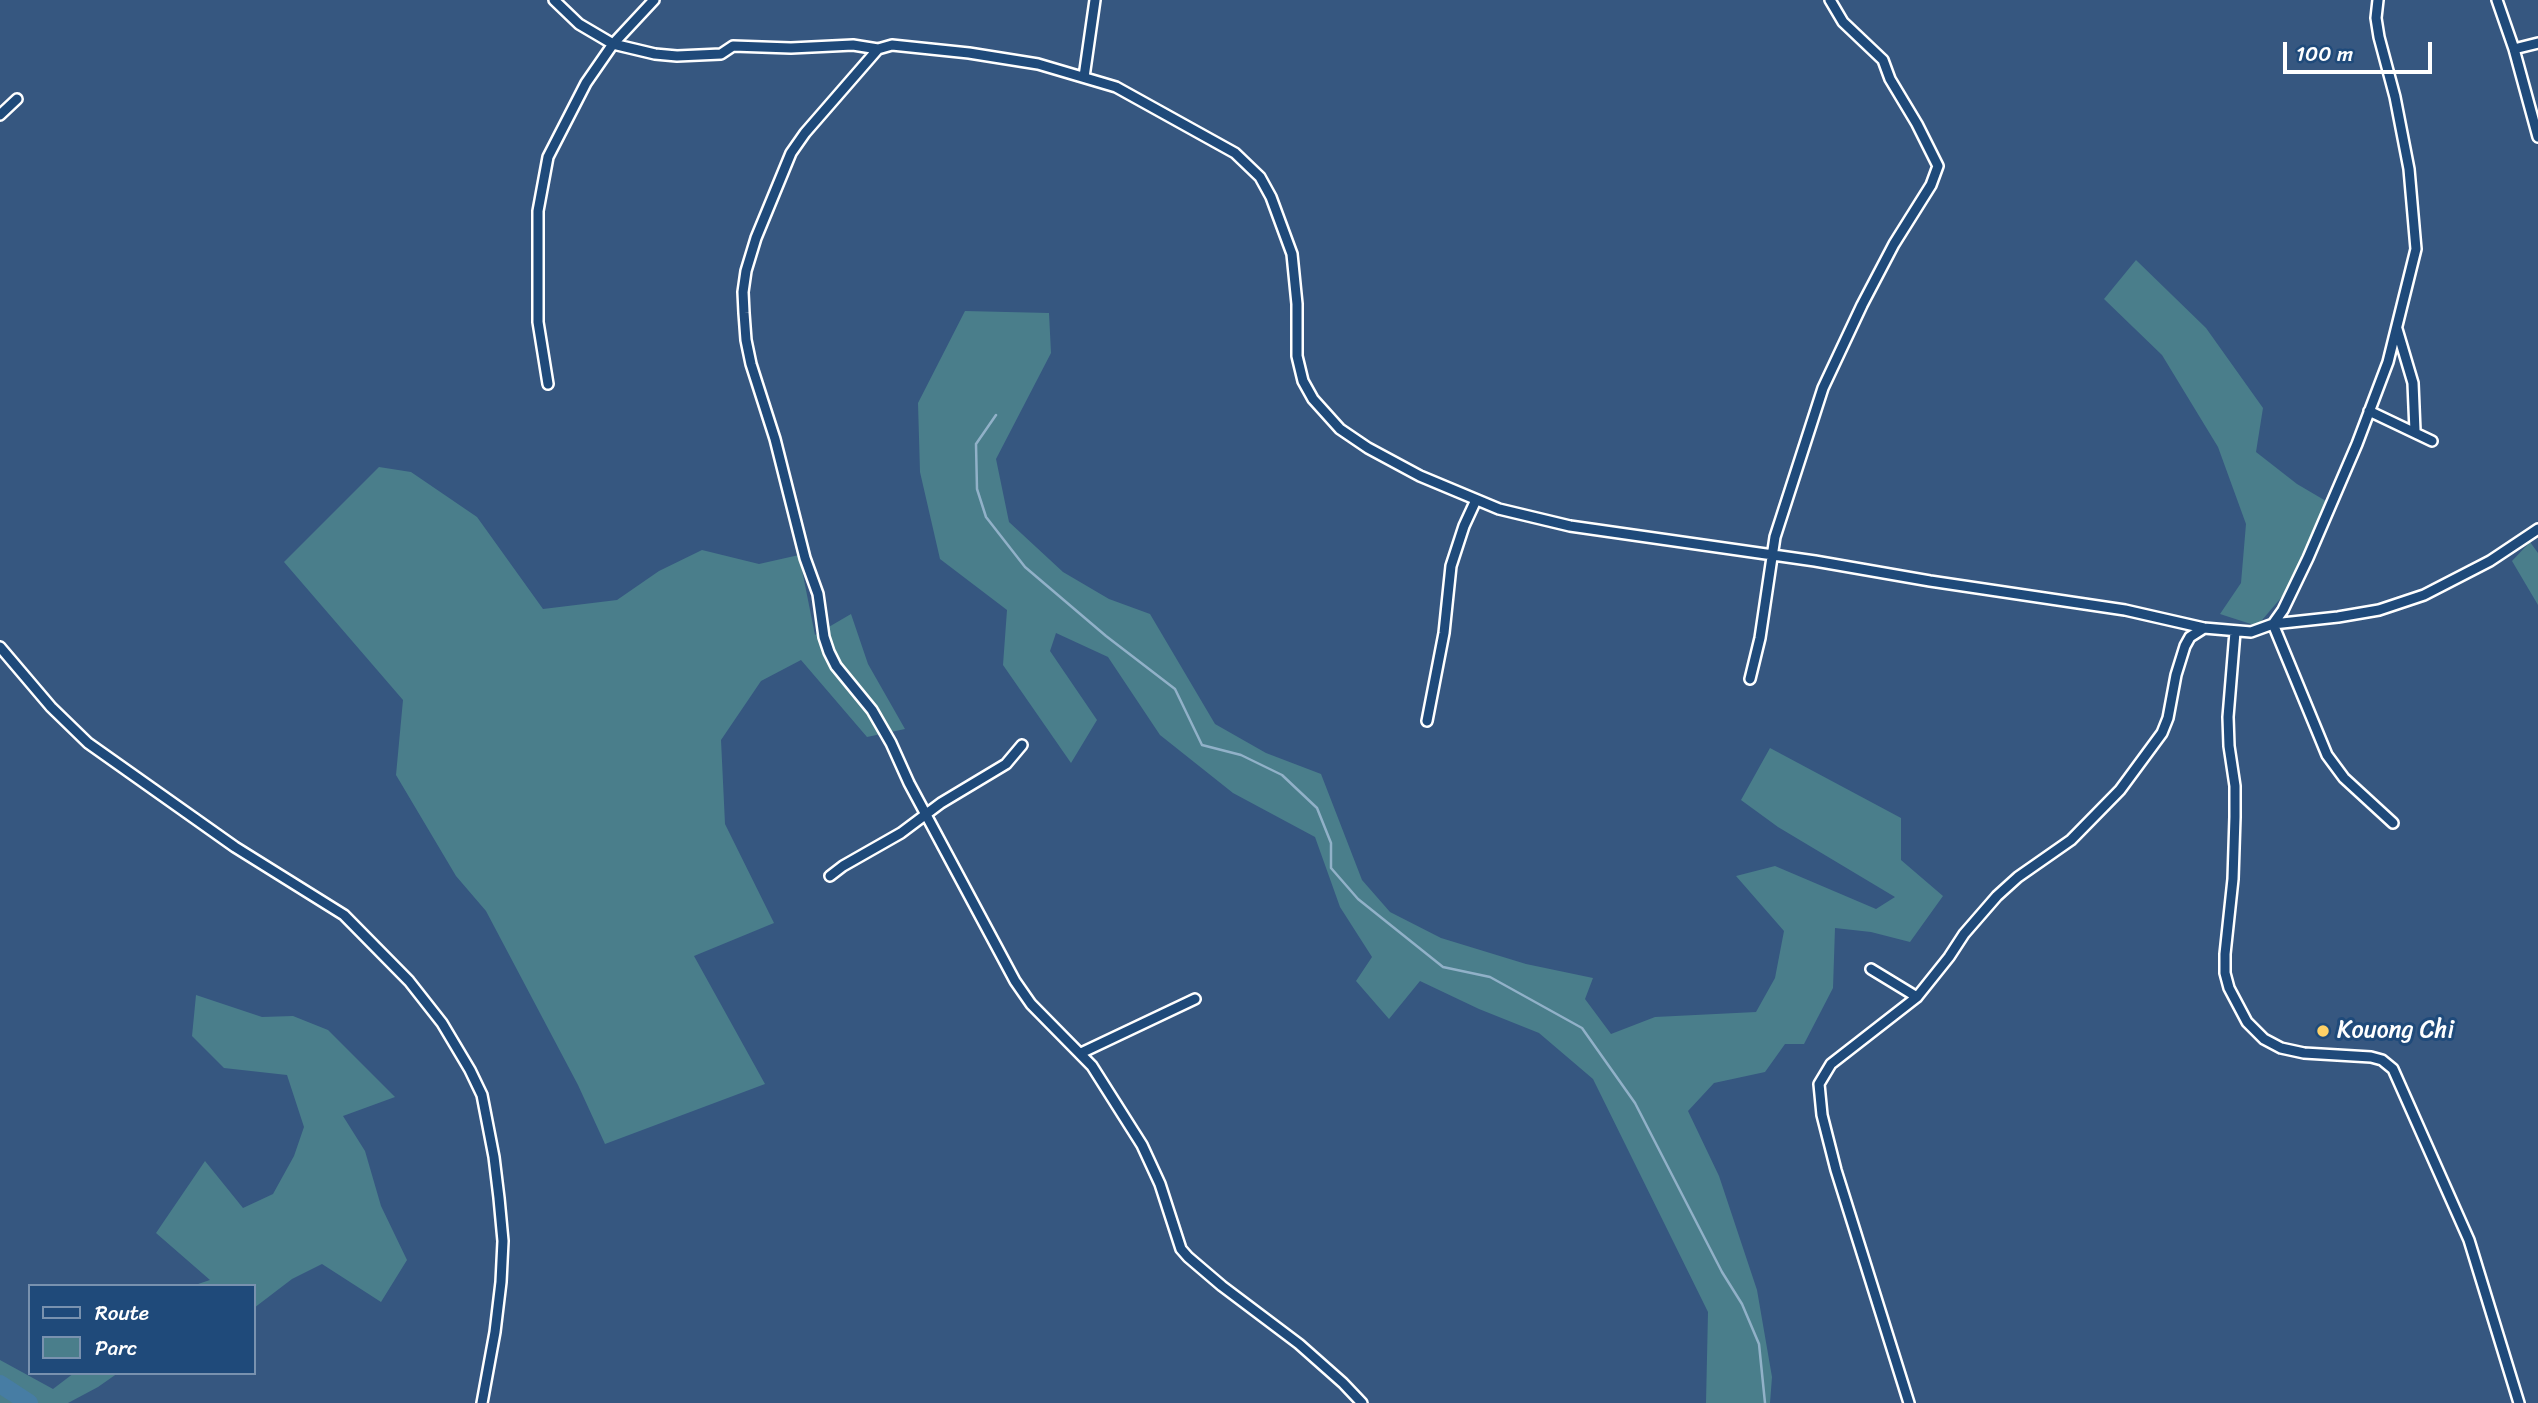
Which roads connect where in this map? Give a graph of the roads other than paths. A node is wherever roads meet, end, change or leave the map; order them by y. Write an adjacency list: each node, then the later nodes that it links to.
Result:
1 (554, 0): 8 (street)
2 (654, 0): 8 (street)
3 (1095, 0): 11 (street)
4 (1830, 0): 22 (street)
5 (2378, 0): 15 (street)
6 (2497, 0): 10 (street)
7 (2538, 43): 10 (street)
8 (613, 44): 9 (street); 16 (street)
9 (878, 48): 11 (street); 30 (street)
10 (2514, 49): 14 (street)
11 (1084, 77): 20 (street)
12 (17, 99): 13 (street)
13 (0, 115)
14 (2538, 137)
15 (2396, 327): 17 (street); 18 (street)
16 (548, 384)
17 (2369, 411): 18 (street); 23 (street)
18 (2415, 431): 19 (street)
19 (2432, 441)
20 (1476, 500): 22 (street); 28 (street)
21 (2538, 529): 23 (street)
22 (1771, 554): 24 (street); 27 (street)
23 (2273, 624): 25 (street); 31 (street)
24 (2204, 628): 25 (street); 34 (street)
25 (2235, 632): 40 (street)
26 (0, 648): 37 (street)
27 (1750, 679)
28 (1427, 721)
29 (1023, 745): 30 (street)
30 (926, 813): 32 (street); 36 (street)
31 (2393, 822)
32 (830, 876)
33 (1871, 969): 34 (street)
34 (1917, 998): 39 (street)
35 (1195, 999): 36 (street)
36 (1081, 1053): 38 (street)
37 (482, 1403)
38 (1362, 1403)
39 (1909, 1403)
40 (2519, 1403)

